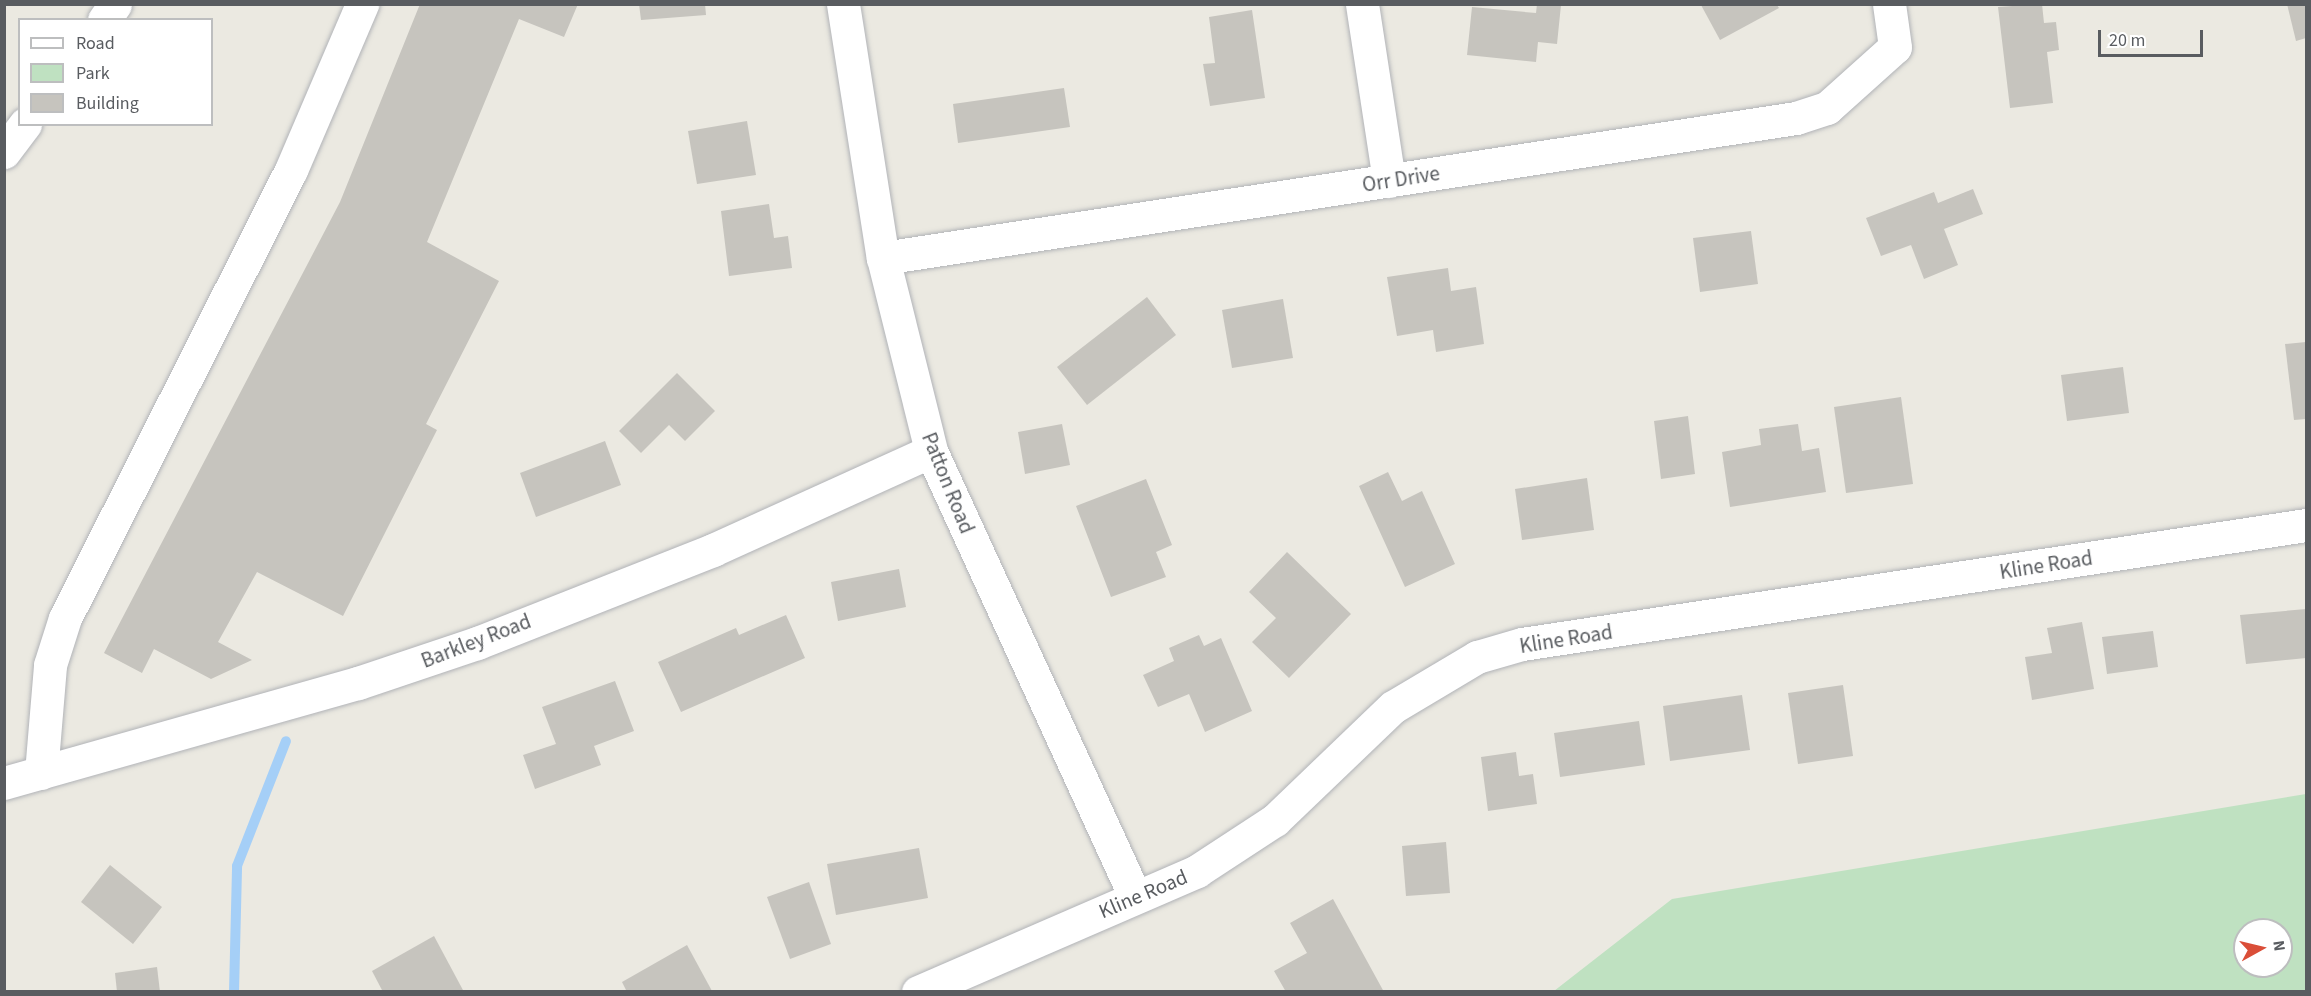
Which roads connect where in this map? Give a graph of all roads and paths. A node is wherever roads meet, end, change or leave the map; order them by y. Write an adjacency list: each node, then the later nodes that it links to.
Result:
1 (115, 4): 6 (street)
2 (362, 4): 13 (street)
3 (843, 4): 10 (street, Patton Road)
4 (1362, 4): 9 (street)
5 (1889, 4): 9 (street, Orr Drive)
6 (105, 18)
7 (24, 126): 8 (street)
8 (4, 152)
9 (1389, 182): 10 (street, Orr Drive)
10 (883, 258): 11 (street, Patton Road)
11 (930, 451): 13 (street, Barkley Road); 15 (street, Patton Road)
12 (2307, 525): 15 (street, Kline Road)
13 (41, 773): 14 (street, Barkley Road)
14 (4, 783)
15 (1135, 897): 16 (street, Kline Road)
16 (918, 992)

